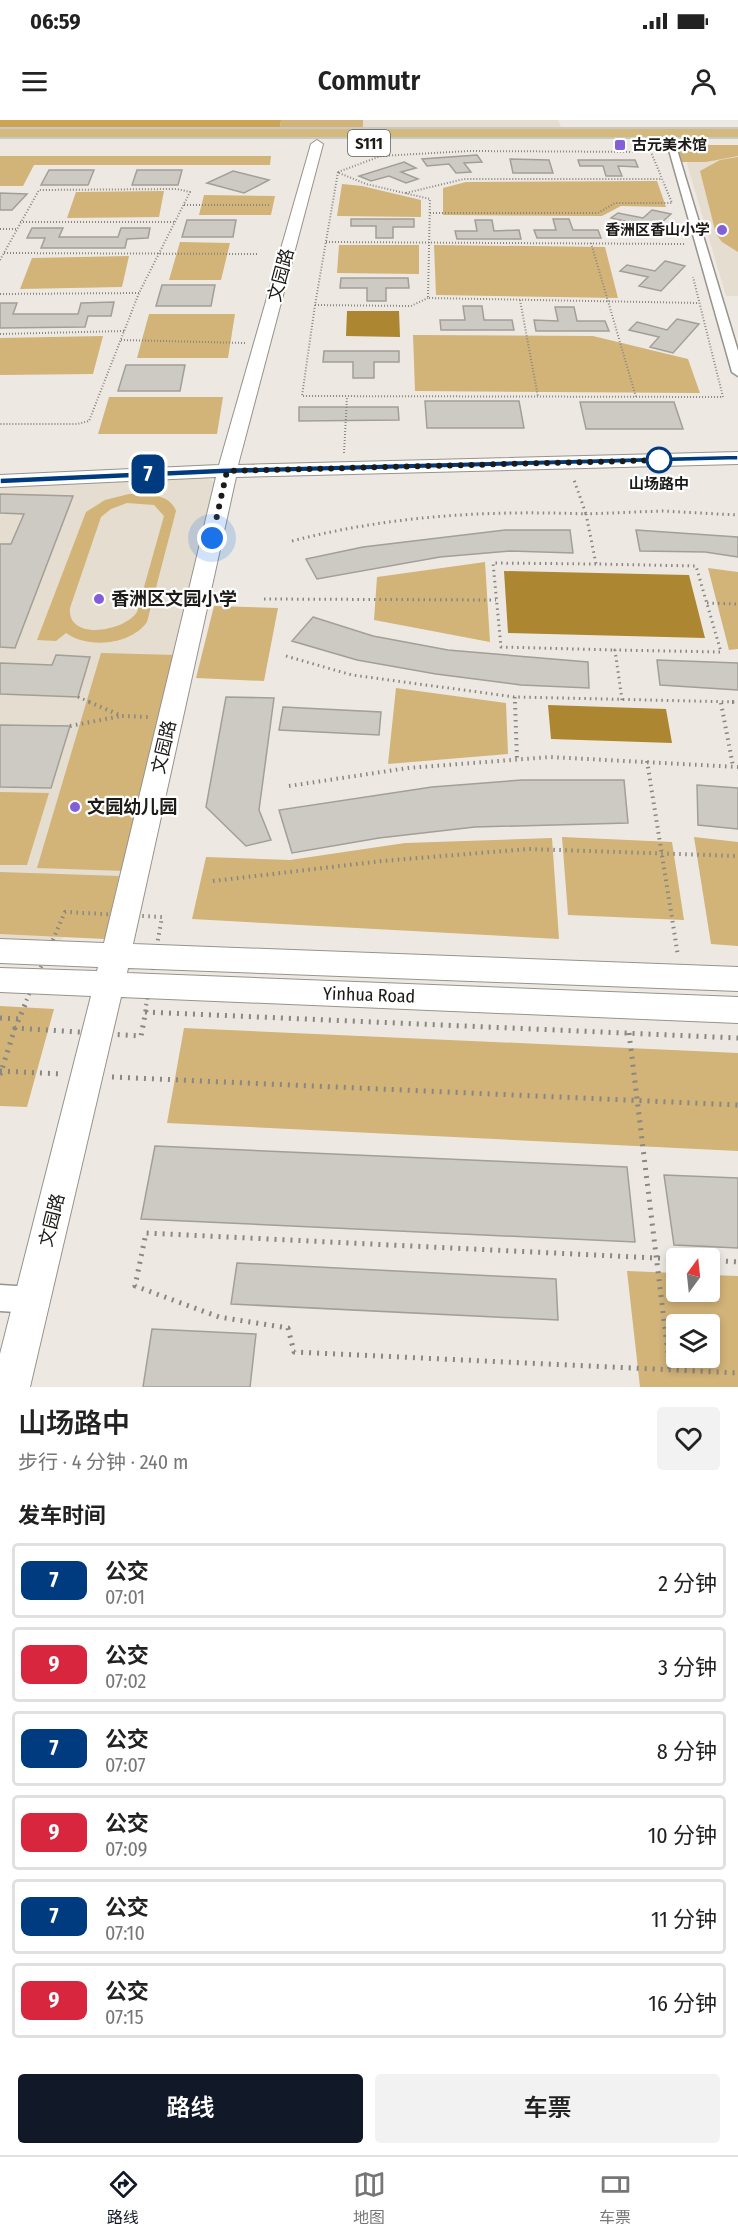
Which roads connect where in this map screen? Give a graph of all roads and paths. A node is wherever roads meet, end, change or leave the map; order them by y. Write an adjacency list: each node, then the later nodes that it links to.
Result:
1 (0, 133): 2 (main road, S111)
2 (738, 133)
3 (0, 143): 6 (main road, S111)
4 (671, 143): 5 (main road, S111); 6 (main road, S111); 41 (street)
5 (738, 143)
6 (317, 144): 40 (street, 文园路)
7 (338, 172): 8 (path); 9 (path); 20 (path)
8 (662, 179): 9 (path); 10 (path)
9 (406, 193): 14 (path)
10 (672, 203): 13 (path); 14 (path)
11 (184, 205): 12 (path); 15 (path); 16 (path)
12 (271, 206)
13 (674, 208)
14 (430, 213): 21 (path)
15 (20, 222): 16 (path); 18 (path)
16 (176, 222): 25 (path)
17 (0, 229): 18 (path)
18 (17, 229): 24 (path)
19 (681, 234): 23 (path)
20 (326, 242): 21 (path); 36 (path)
21 (429, 242): 22 (path); 32 (path)
22 (591, 243): 23 (path); 34 (path)
23 (684, 244): 27 (path)
24 (4, 253): 25 (path); 28 (path)
25 (160, 253): 26 (path); 30 (path)
26 (257, 254)
27 (687, 254)
28 (0, 260)
29 (692, 274): 35 (path)
30 (139, 293): 31 (path); 37 (path)
31 (0, 294)
32 (428, 298): 33 (path); 36 (path)
33 (520, 300): 34 (path); 43 (path)
34 (609, 302): 35 (path); 44 (path)
35 (699, 303): 44 (path)
36 (315, 305): 42 (path)
37 (124, 331): 38 (path); 39 (path)
38 (0, 334)
39 (121, 340): 40 (path); 45 (path)
40 (262, 343): 48 (street, 文园路)
41 (738, 372)
42 (347, 397): 43 (path); 47 (path)
43 (537, 397): 44 (path)
44 (636, 397)
45 (0, 424)
46 (738, 458): 47 (street)
47 (343, 468): 48 (street)
48 (227, 471): 50 (street); 67 (street, 文园路)
49 (571, 473): 51 (path)
50 (0, 481)
51 (586, 514): 52 (path); 53 (path); 54 (path)
52 (738, 515)
53 (292, 541)
54 (596, 564): 56 (path); 57 (path)
55 (264, 599): 56 (path)
56 (496, 600): 59 (path)
57 (707, 603): 58 (path); 59 (path)
58 (738, 604)
59 (615, 650): 63 (path)
60 (286, 656): 62 (path)
61 (78, 697): 66 (path)
62 (514, 697): 63 (path); 69 (path)
63 (622, 700): 65 (path)
64 (738, 702): 65 (path)
65 (721, 703): 71 (path)
66 (122, 716): 67 (path); 68 (path)
67 (171, 717): 77 (street, 文园路)
68 (70, 726)
69 (517, 759): 70 (path); 72 (path)
70 (647, 761): 71 (path); 73 (path)
71 (736, 766)
72 (289, 786)
73 (661, 853): 74 (path); 75 (path); 78 (path)
74 (738, 856)
75 (213, 881)
76 (0, 951): 77 (street, Yinhua Road)
77 (112, 970): 78 (street, Yinhua Road); 80 (street, Yinhua Road); 85 (street, Yinhua Road); 89 (street, 文园路)
78 (681, 977): 79 (street, Yinhua Road)
79 (738, 979)
80 (0, 980)
81 (738, 1010): 85 (street, Yinhua Road)
82 (145, 1012): 85 (path)
83 (0, 1018): 84 (path)
84 (20, 1019)
85 (627, 1020): 87 (path); 90 (path)
86 (15, 1028): 88 (path)
87 (738, 1038)
88 (0, 1073): 89 (path)
89 (87, 1076): 90 (path); 97 (street, 文园路)
90 (637, 1100): 91 (path); 92 (path)
91 (738, 1105)
92 (656, 1258): 93 (path); 98 (path); 98 (path)
93 (666, 1258)
94 (720, 1261): 95 (path)
95 (738, 1262)
96 (0, 1298): 97 (street)
97 (32, 1300): 100 (street, 文园路)
98 (670, 1370): 99 (path)
99 (738, 1373)
100 (11, 1387)

